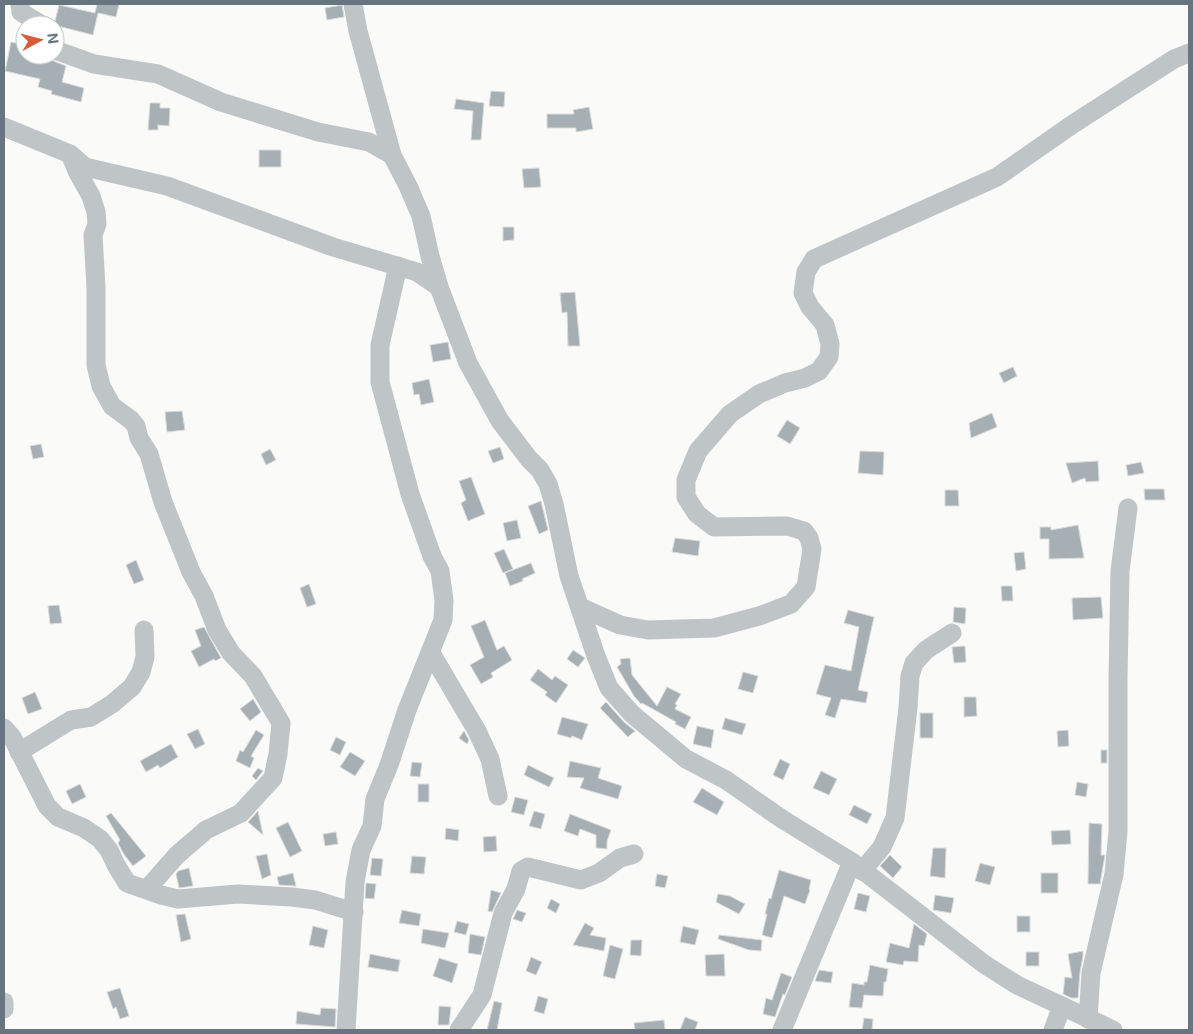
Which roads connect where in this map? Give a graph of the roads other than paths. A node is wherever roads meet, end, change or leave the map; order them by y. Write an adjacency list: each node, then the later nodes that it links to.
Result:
1 (20, 4): 3 (street)
2 (353, 4): 8 (street)
3 (27, 15)
4 (1189, 53): 12 (street)
5 (65, 54): 8 (street)
6 (4, 127): 7 (street)
7 (70, 154): 9 (street); 20 (street)
8 (392, 155): 10 (street)
9 (398, 266): 10 (street); 15 (street)
10 (439, 286): 12 (street)
11 (1128, 508): 25 (street)
12 (580, 607): 19 (street)
13 (144, 630): 16 (street)
14 (952, 633): 19 (street)
15 (431, 653): 17 (street); 21 (street)
16 (9, 740): 20 (street)
17 (498, 796)
18 (634, 854): 27 (street)
19 (857, 866): 23 (street); 28 (street)
20 (147, 889): 21 (street)
21 (354, 912): 26 (street)
22 (4, 1002): 24 (street)
23 (1062, 1006): 25 (street); 29 (street)
24 (4, 1009)
25 (1088, 1019): 30 (street)
26 (346, 1030)
27 (459, 1030)
28 (782, 1030)
29 (1053, 1030)
30 (1114, 1030)

